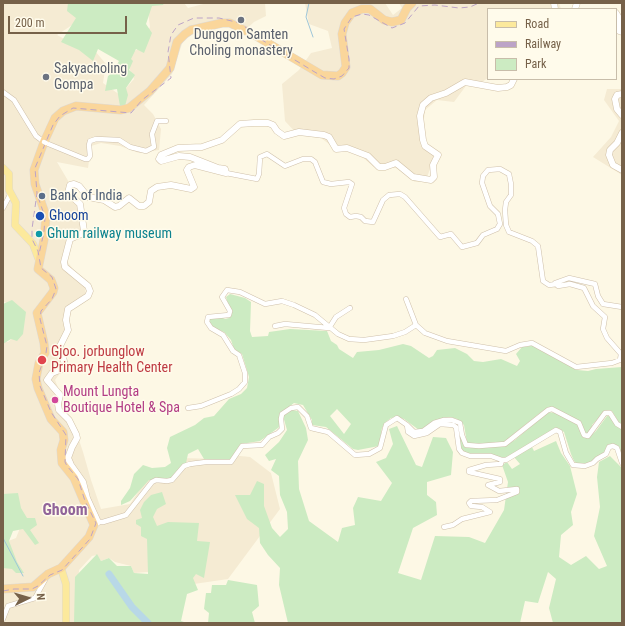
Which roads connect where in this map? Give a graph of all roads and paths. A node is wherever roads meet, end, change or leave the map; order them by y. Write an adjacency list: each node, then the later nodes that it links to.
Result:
1 (412, 3): 10 (highway)
2 (617, 15): 3 (main road)
3 (622, 32)
4 (514, 80): 13 (main road)
5 (3, 92): 10 (street)
6 (622, 94): 7 (main road)
7 (622, 115)
8 (166, 121): 10 (street)
9 (622, 134): 12 (main road)
10 (45, 142): 16 (highway)
11 (3, 168): 14 (main road)
12 (622, 170)
13 (226, 173): 17 (street); 29 (main road)
14 (11, 193): 15 (street); 16 (main road)
15 (3, 208)
16 (38, 260): 29 (highway)
17 (557, 284): 19 (street); 21 (street)
18 (406, 299): 21 (street)
19 (622, 307)
20 (350, 308): 23 (street)
21 (416, 325): 23 (street)
22 (275, 326): 23 (street)
23 (329, 328): 24 (street)
24 (188, 408)
25 (407, 425): 26 (street); 27 (street); 29 (street)
26 (622, 427)
27 (502, 460): 28 (street); 30 (street)
28 (622, 463)
29 (96, 523): 31 (highway)
30 (444, 527)
31 (61, 568): 32 (highway); 35 (main road)
32 (48, 574): 33 (highway); 34 (street)
33 (3, 589)
34 (3, 619)
35 (66, 623)

